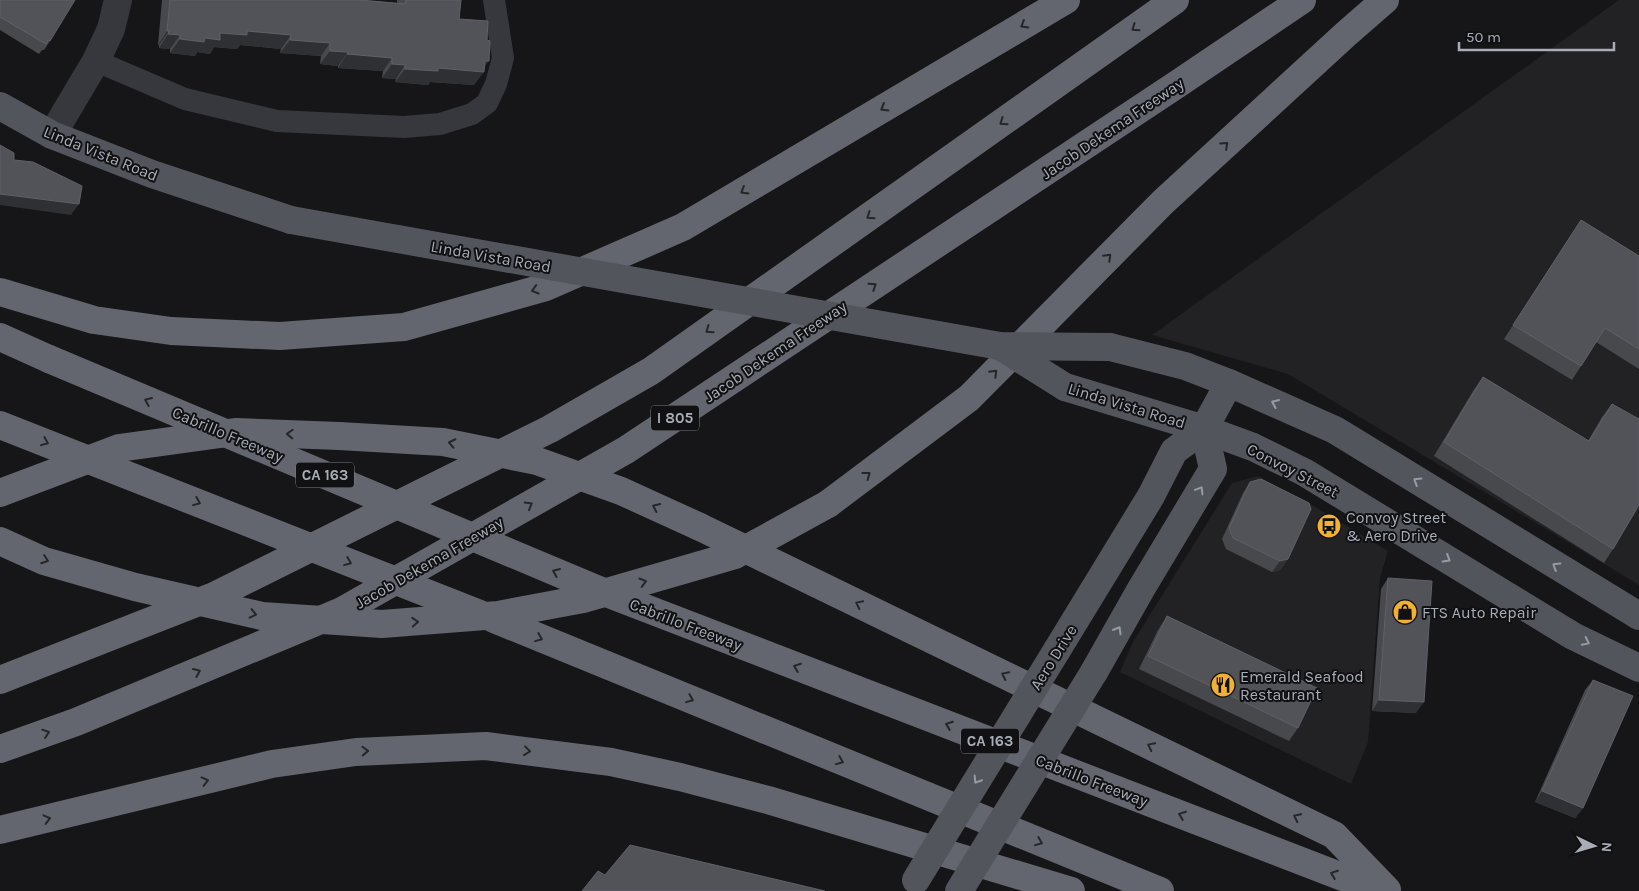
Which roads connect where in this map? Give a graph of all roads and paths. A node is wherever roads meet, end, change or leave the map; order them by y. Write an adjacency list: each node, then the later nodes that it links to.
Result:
1 (118, 0): 7 (street)
2 (494, 0): 7 (street)
3 (1066, 0): 10 (highway, one-way to 10)
4 (1175, 0): 20 (highway, one-way to 20)
5 (1302, 0): 21 (highway, Jacob Dekema Freeway / I 805, one-way to 5)
6 (1385, 0): 17 (highway, one-way to 6, bridge)
7 (96, 61): 9 (street)
8 (0, 106): 9 (main road, Linda Vista Road)
9 (52, 135): 12 (main road, Linda Vista Road, bridge)
10 (0, 292)
11 (0, 337): 27 (highway, Cabrillo Freeway / CA 163, one-way to 11, bridge)
12 (1000, 346): 13 (main road, Linda Vista Road, bridge); 15 (main road, Linda Vista Road, bridge)
13 (1229, 383): 15 (main road, Aero Drive); 18 (main road, one-way to 13)
14 (0, 425): 26 (highway, one-way to 26, bridge)
15 (1204, 429): 19 (main road, Convoy Street, one-way to 19); 23 (main road, Aero Drive, one-way to 23, bridge); 24 (main road, one-way to 15, bridge)
16 (0, 494): 28 (highway, one-way to 16, bridge)
17 (0, 541)
18 (1639, 616)
19 (1639, 668)
20 (0, 680)
21 (0, 749)
22 (0, 830): 25 (highway, one-way to 25)
23 (912, 885)
24 (959, 891)
25 (1071, 891)
26 (1160, 891)
27 (1379, 891)
28 (1388, 891)

